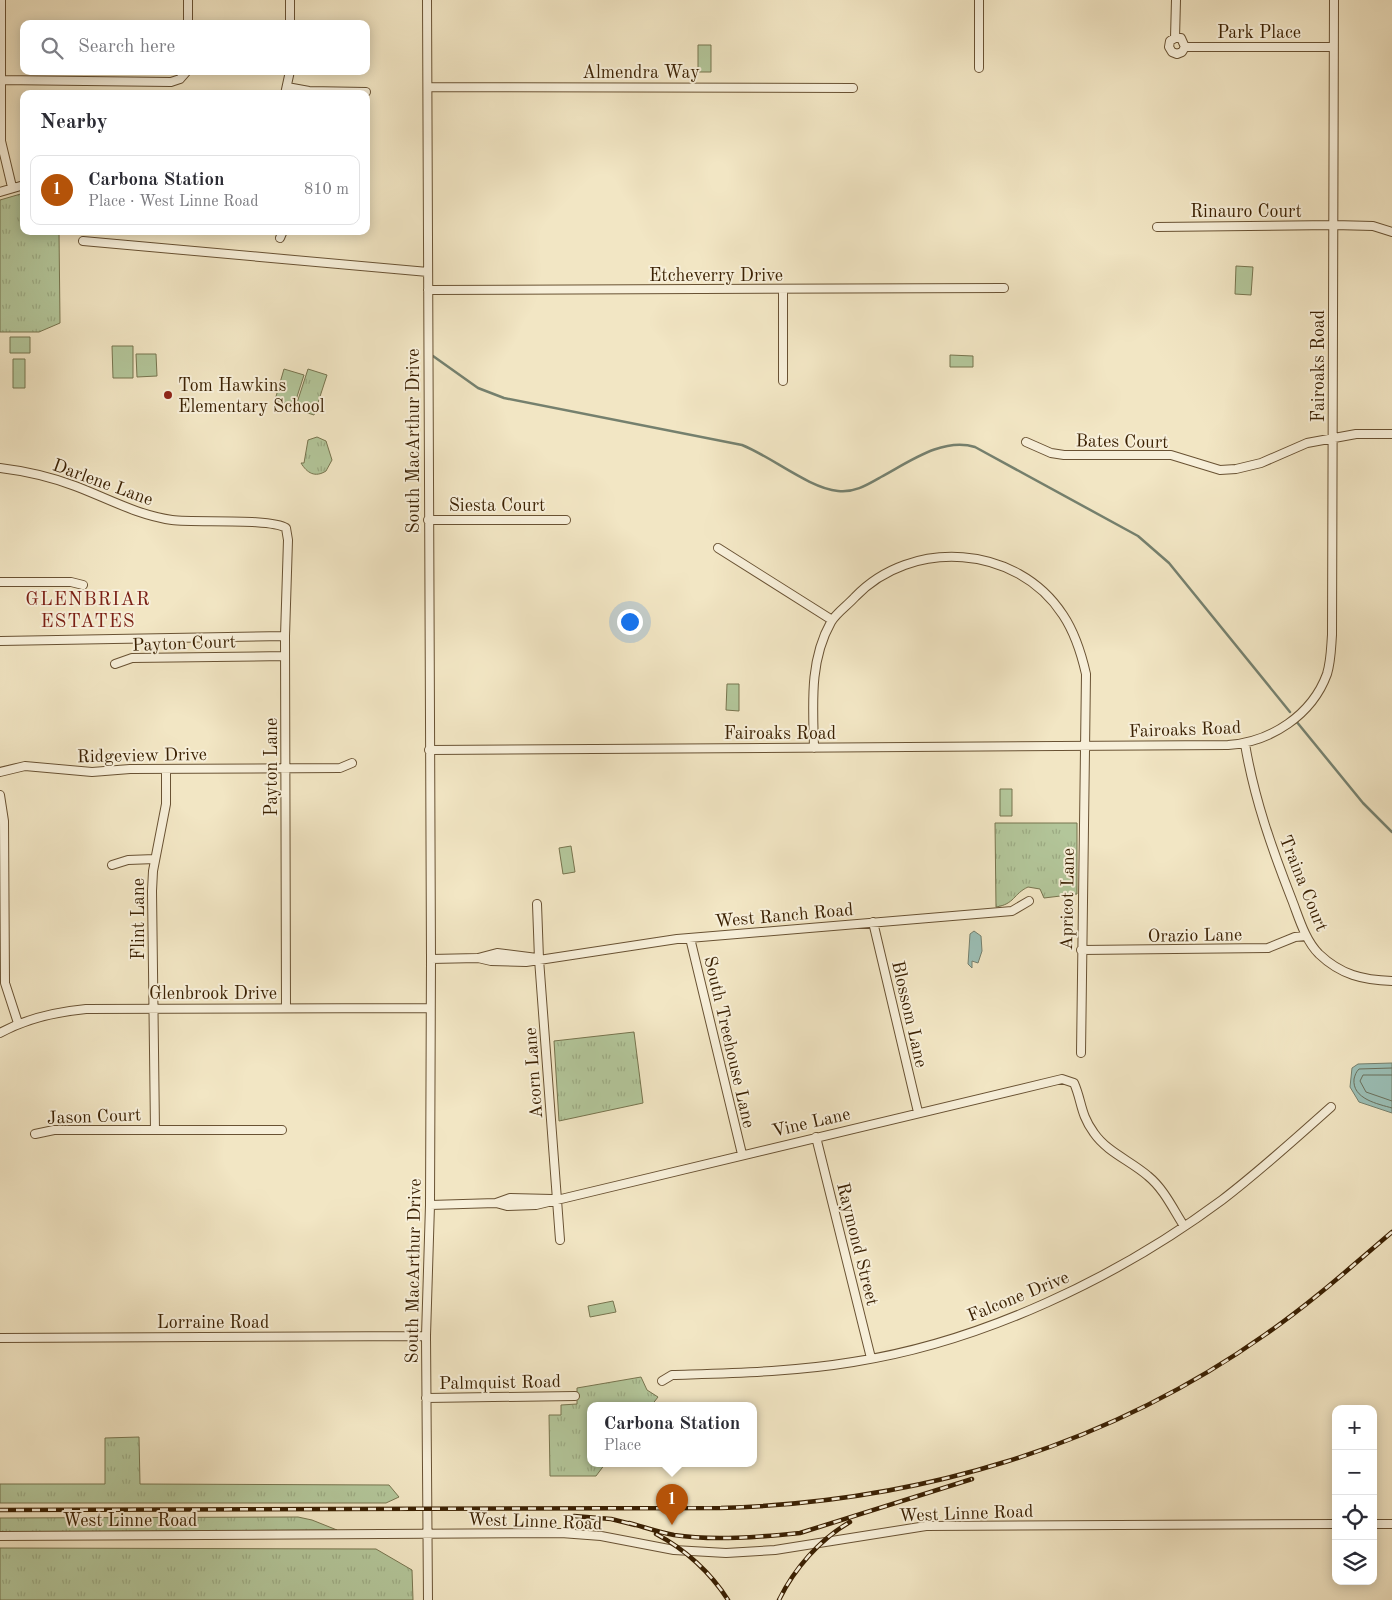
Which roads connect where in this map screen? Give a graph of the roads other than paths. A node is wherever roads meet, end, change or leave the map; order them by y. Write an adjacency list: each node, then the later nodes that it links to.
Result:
1 (1, 0): 16 (street)
2 (188, 0): 8 (street)
3 (290, 0): 9 (street)
4 (427, 0): 17 (street, South MacArthur Drive)
5 (979, 0): 13 (street)
6 (1176, 0): 10 (street, Park Place)
7 (1334, 0): 11 (street, Fairoaks Road)
8 (188, 20)
9 (290, 20)
10 (1175, 38): 12 (street); 12 (street, Park Place)
11 (1333, 46): 12 (street, Park Place); 23 (street, Fairoaks Road)
12 (1185, 47)
13 (979, 68)
14 (184, 75): 16 (street)
15 (289, 75): 19 (street)
16 (1, 80): 21 (street)
17 (428, 87): 18 (street, Almendra Way); 27 (street, South MacArthur Drive)
18 (853, 88)
19 (286, 90)
20 (20, 186): 21 (street)
21 (12, 187): 22 (street)
22 (0, 192)
23 (1334, 225): 24 (street, Rinauro Court); 25 (street, Rinauro Court); 33 (street, Fairoaks Road)
24 (1157, 226)
25 (1392, 232)
26 (83, 241): 27 (street)
27 (428, 272): 30 (street, South MacArthur Drive)
28 (1004, 288): 29 (street, Etcheverry Drive)
29 (783, 289): 30 (street, Etcheverry Drive); 31 (street)
30 (428, 290): 36 (street, South MacArthur Drive)
31 (783, 381)
32 (1392, 434): 33 (street, Bates Court)
33 (1333, 437): 34 (street, Bates Court); 47 (street, Fairoaks Road)
34 (1026, 442)
35 (0, 468): 38 (street, Darlene Lane)
36 (428, 520): 37 (street, Siesta Court); 50 (street, South MacArthur Drive)
37 (566, 520)
38 (286, 528): 43 (street, Payton Lane)
39 (718, 548): 42 (street)
40 (0, 582): 41 (street)
41 (83, 585)
42 (832, 620): 48 (street, Apricot Lane); 49 (street)
43 (285, 636): 44 (street); 45 (street, Payton Lane)
44 (0, 641)
45 (285, 656): 46 (street, Payton Court); 52 (street, Payton Lane)
46 (115, 664)
47 (1245, 744): 48 (street, Fairoaks Road); 62 (street, Traina Court)
48 (1086, 746): 49 (street, Fairoaks Road); 64 (street, Apricot Lane)
49 (814, 748): 50 (street, Fairoaks Road)
50 (430, 750): 65 (street, South MacArthur Drive)
51 (352, 763): 52 (street, Ridgeview Drive)
52 (286, 768): 53 (street, Ridgeview Drive); 68 (street, Payton Lane)
53 (166, 769): 54 (street, Ridgeview Drive); 56 (street, Flint Lane)
54 (0, 772)
55 (0, 795): 58 (street)
56 (155, 859): 57 (street); 69 (street, Flint Lane)
57 (112, 865)
58 (2, 885): 71 (street)
59 (1030, 901): 61 (street, West Ranch Road)
60 (537, 904): 66 (street, Acorn Lane)
61 (873, 922): 63 (street, West Ranch Road); 75 (street, Blossom Lane)
62 (1306, 936): 64 (street, Orazio Lane); 67 (street, Traina Court)
63 (690, 938): 66 (street, West Ranch Road); 80 (street, South Treehouse Lane)
64 (1082, 950): 73 (street, Apricot Lane)
65 (431, 959): 66 (street, West Ranch Road); 70 (street)
66 (539, 959): 81 (street, Acorn Lane)
67 (1392, 981)
68 (286, 1007): 69 (street, Glenbrook Drive); 70 (street, Glenbrook Drive)
69 (154, 1008): 71 (street, Glenbrook Drive); 76 (street, Flint Lane)
70 (430, 1008): 82 (street, South MacArthur Drive)
71 (18, 1023): 72 (street, Glenbrook Drive)
72 (0, 1033)
73 (1081, 1053)
74 (1331, 1107): 83 (street, Falcone Drive)
75 (918, 1112): 79 (street, Vine Lane); 83 (street, Vine Lane)
76 (155, 1130): 77 (street, Jason Court); 78 (street, Jason Court)
77 (282, 1130)
78 (35, 1134)
79 (816, 1137): 80 (street, Vine Lane); 87 (street, Raymond Street)
80 (742, 1154): 81 (street, Vine Lane)
81 (556, 1199): 82 (street, Vine Lane); 84 (street, Acorn Lane)
82 (430, 1205): 85 (street, South MacArthur Drive)
83 (1184, 1226): 87 (street, Falcone Drive)
84 (560, 1240)
85 (426, 1336): 86 (street, Lorraine Road); 90 (street, South MacArthur Drive)
86 (0, 1338)
87 (871, 1358): 88 (street, Falcone Drive)
88 (662, 1380)
89 (575, 1396): 90 (street, Palmquist Road)
90 (426, 1398): 94 (street, South MacArthur Drive)
91 (1332, 1524): 94 (street, West Linne Road)
92 (1377, 1524): 93 (street)
93 (1392, 1524)
94 (427, 1534): 95 (street, West Linne Road); 96 (street)
95 (0, 1536)
96 (428, 1600)

